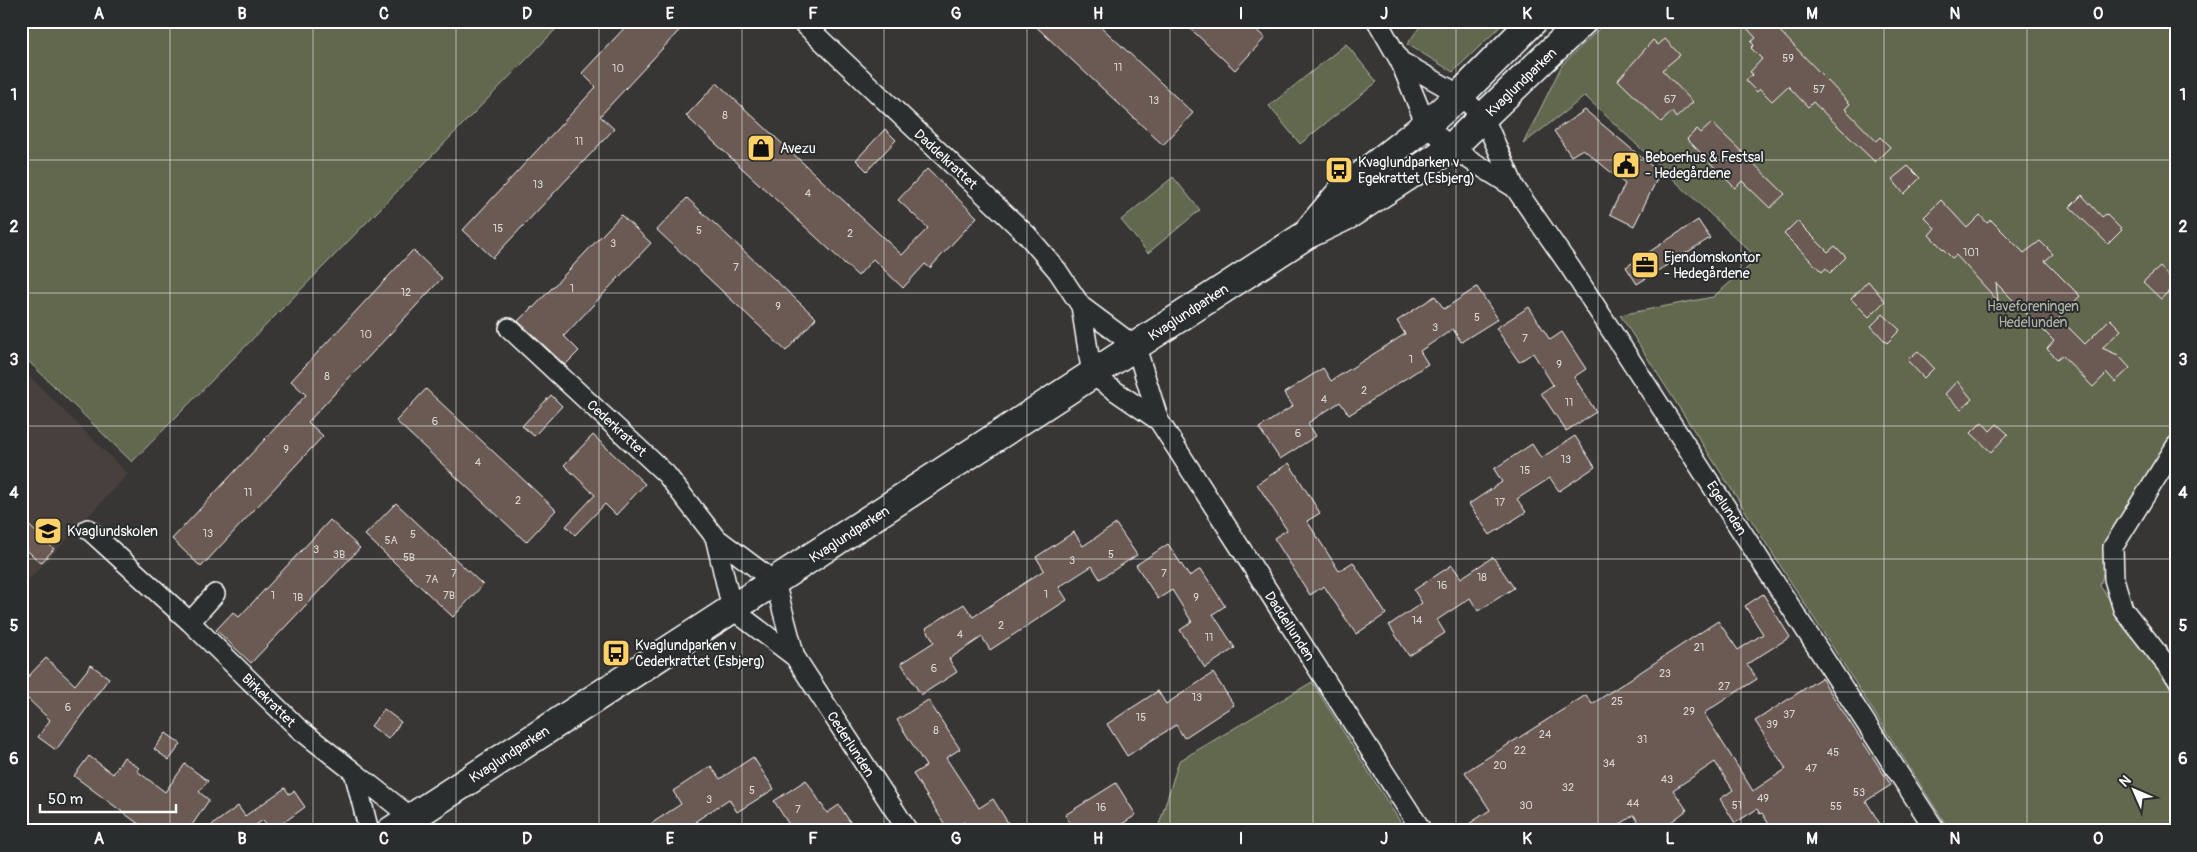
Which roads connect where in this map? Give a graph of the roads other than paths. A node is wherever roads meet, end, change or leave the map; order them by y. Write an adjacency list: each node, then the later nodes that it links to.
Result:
1 (801, 21): 12 (street, Daddelkrattet)
2 (1377, 21): 5 (street)
3 (1533, 21): 6 (street, Kvaglundparken)
4 (1583, 21): 7 (street, Kvaglundparken)
5 (1400, 61): 6 (street, Egelunden); 8 (street)
6 (1460, 95): 7 (street, Egelunden); 8 (street, Kvaglundparken)
7 (1484, 118): 9 (street, Kvaglundparken); 10 (street, Egelunden)
8 (1426, 125): 9 (street, Egelunden); 11 (street, Kvaglundparken)
9 (1451, 148): 10 (street, Egelunden); 11 (street, Kvaglundparken)
10 (1515, 188): 31 (street, Egelunden)
11 (1306, 235): 14 (street, Kvaglundparken)
12 (1081, 306): 14 (street, Daddelkrattet); 15 (street, Daddelkrattet)
13 (509, 328): 19 (street, Cederkrattet)
14 (1136, 347): 15 (street, Kvaglundparken); 16 (street, Daddellunden)
15 (1092, 375): 16 (street, Daddellunden); 20 (street, Kvaglundparken)
16 (1159, 421): 30 (street, Daddellunden)
17 (2176, 446): 25 (street)
18 (88, 529): 23 (street, Birkekrattet)
19 (715, 537): 20 (street, Cederkrattet); 22 (street, Cederkrattet)
20 (775, 582): 22 (street, Kvaglundparken); 24 (street, Cederlunden)
21 (215, 594): 23 (street)
22 (732, 609): 24 (street, Cederlunden); 27 (street, Kvaglundparken)
23 (190, 622): 26 (street, Birkekrattet)
24 (795, 657): 29 (street, Cederlunden)
25 (2176, 677)
26 (354, 772): 27 (street, Birkekrattet); 28 (street)
27 (406, 826)
28 (369, 831)
29 (908, 831)
30 (1422, 831)
31 (1936, 831)

